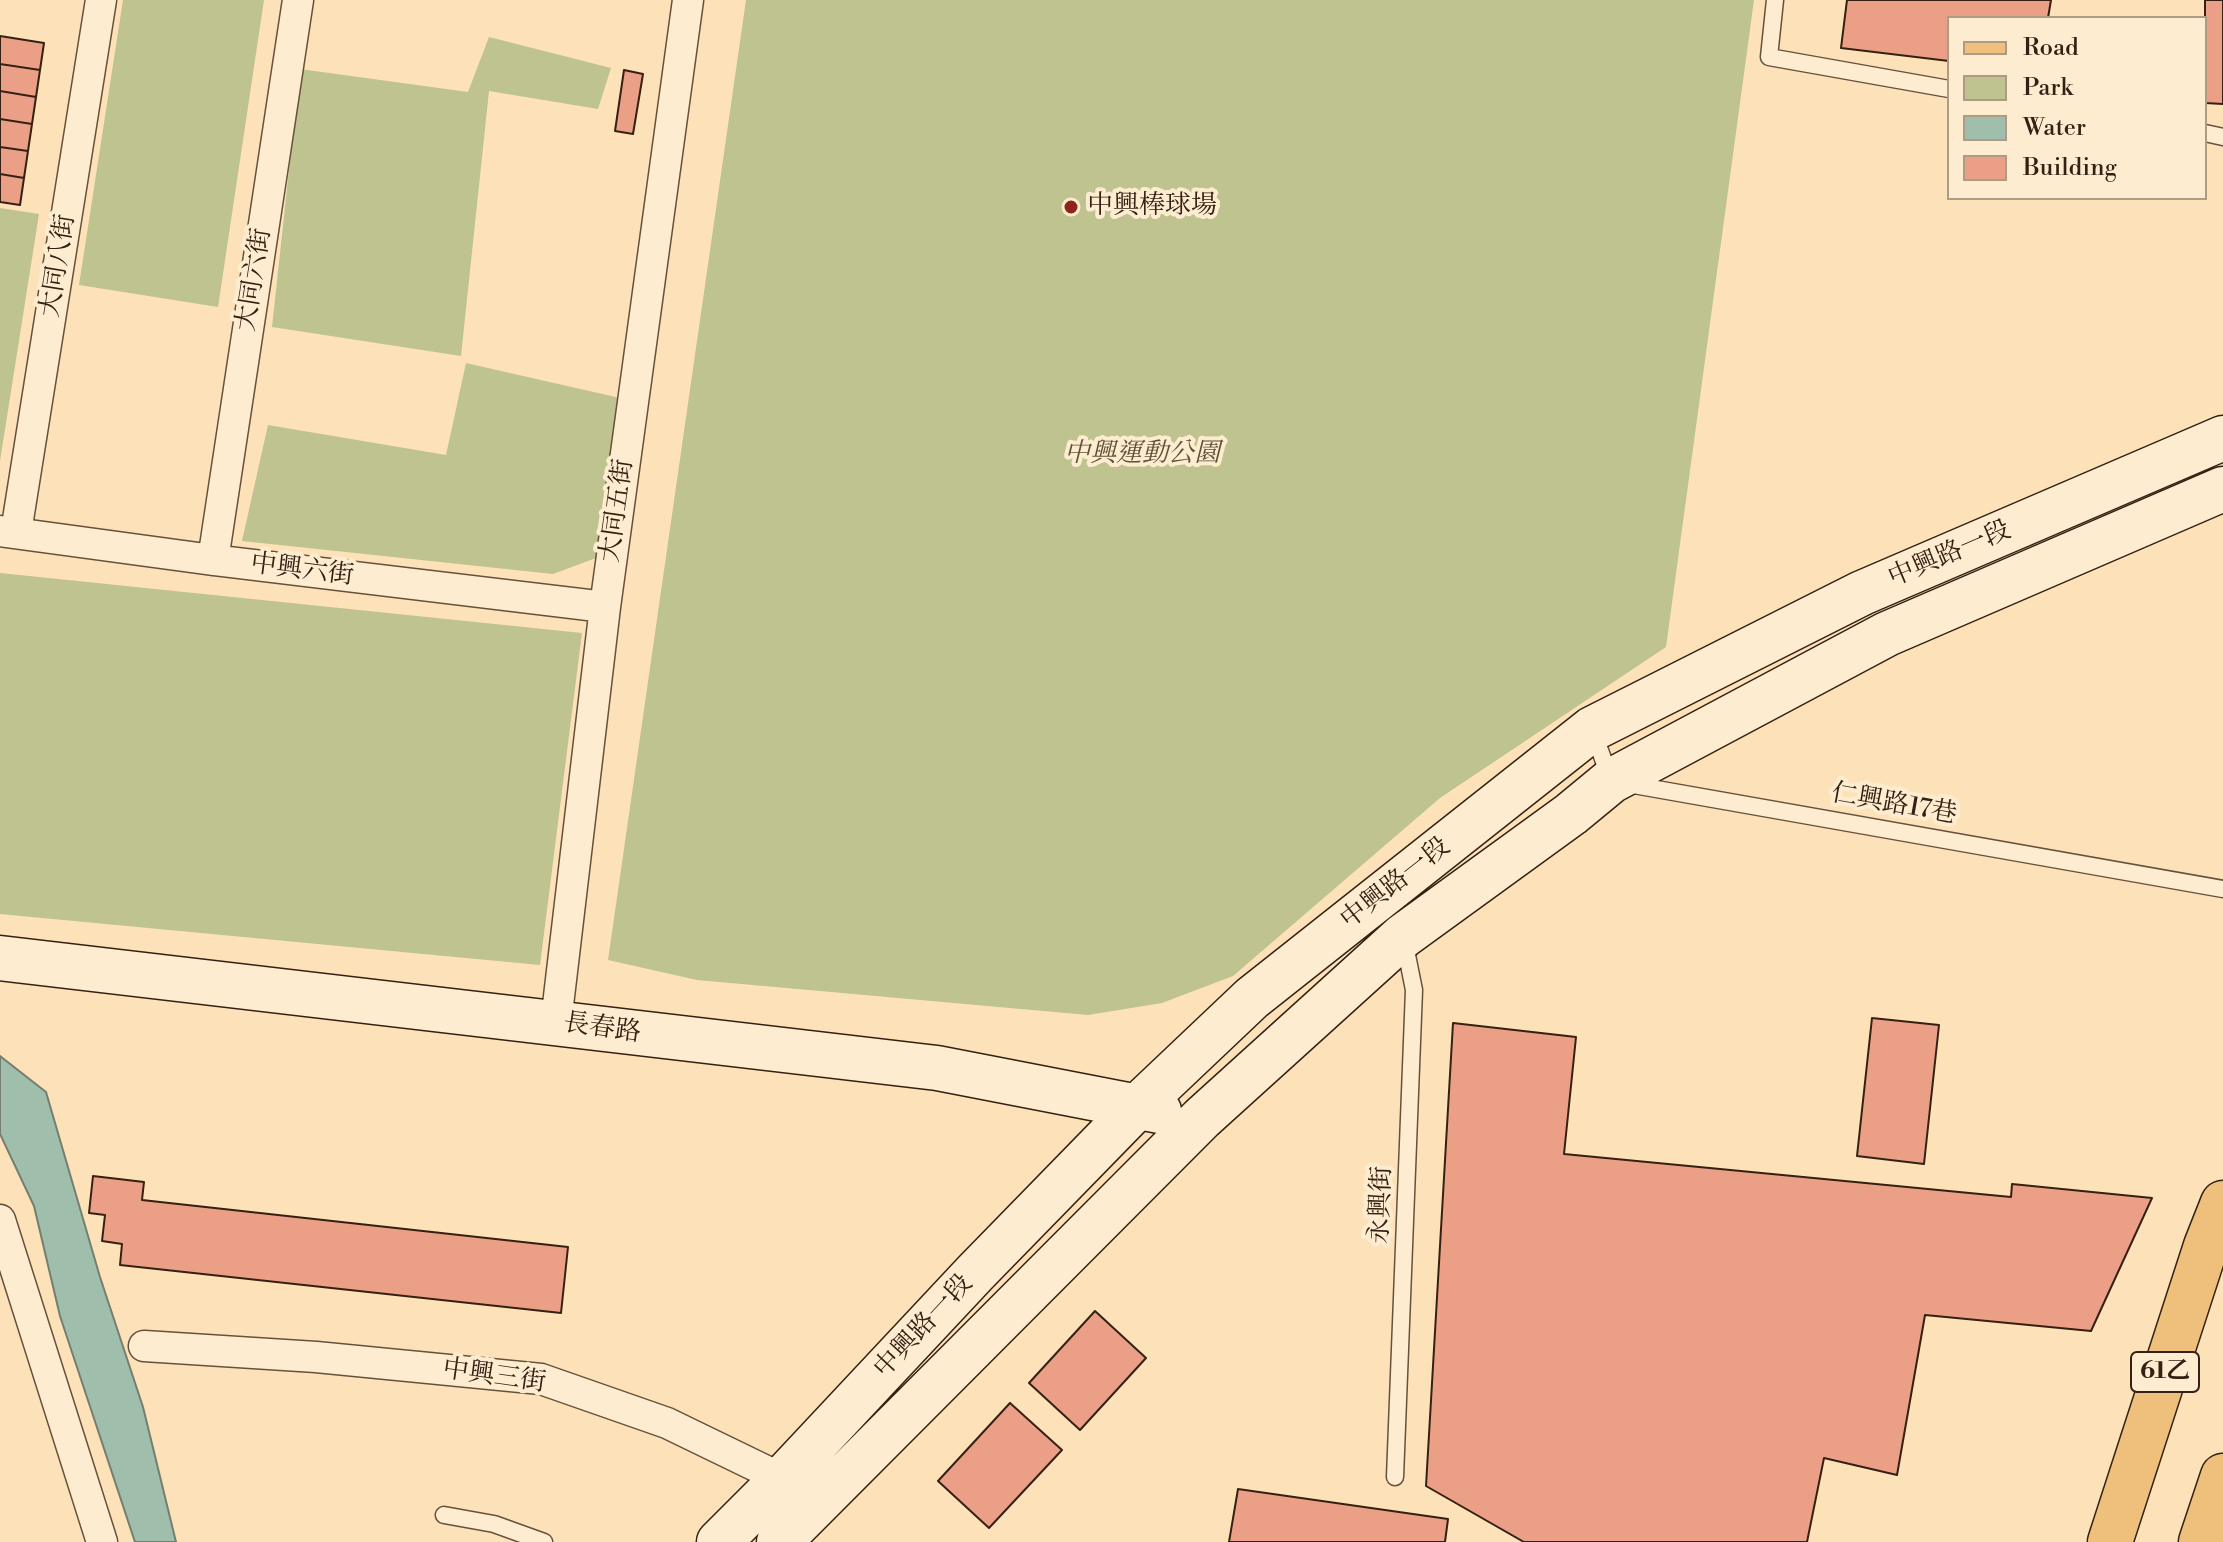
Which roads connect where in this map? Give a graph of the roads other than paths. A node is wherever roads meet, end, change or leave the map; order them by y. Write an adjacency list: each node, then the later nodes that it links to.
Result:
1 (101, 0): 8 (street, 大同八街)
2 (298, 0): 9 (street, 大同六街)
3 (688, 0): 10 (street, 大同五街)
4 (1775, 0): 5 (lane)
5 (1947, 89)
6 (2223, 438): 11 (main road, 中興路一段)
7 (2223, 489): 12 (main road, 中興路一段)
8 (8, 532): 9 (street, 中興六街)
9 (213, 560): 10 (street, 中興六街)
10 (605, 607): 16 (street, 大同五街)
11 (1592, 729): 12 (lane); 17 (main road, 中興路一段)
12 (1611, 781): 13 (lane, 仁興路17巷); 14 (main road, 中興路一段)
13 (2223, 889)
14 (1403, 936): 18 (main road, 中興路一段); 23 (lane, 永興街)
15 (0, 958): 16 (main road, 長春路)
16 (556, 1022): 17 (main road, 長春路)
17 (1137, 1107): 18 (main road, 長春路); 24 (main road, 中興路一段)
18 (1202, 1118): 24 (main road, 中興路一段)
19 (2223, 1203): 30 (main road, 61乙)
20 (0, 1220): 26 (street)
21 (144, 1346): 24 (street, 中興三街)
22 (2223, 1476): 31 (main road)
23 (1395, 1477)
24 (802, 1489): 28 (main road, 中興路一段); 29 (main road, 中興路一段)
25 (444, 1515): 27 (lane)
26 (102, 1542)
27 (544, 1542)
28 (719, 1542)
29 (779, 1542)
30 (2110, 1542)
31 (2201, 1542)

